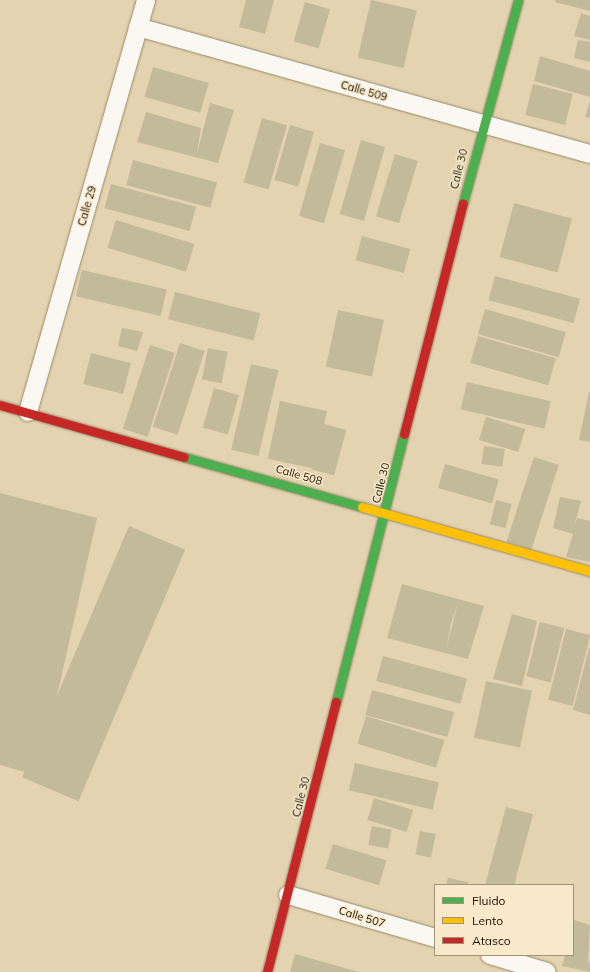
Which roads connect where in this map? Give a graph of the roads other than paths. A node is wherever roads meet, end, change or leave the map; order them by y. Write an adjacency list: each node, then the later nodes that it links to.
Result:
1 (146, 0): 3 (street, Calle 29)
2 (518, 0): 4 (street, Calle 30)
3 (138, 27): 4 (street, Calle 509); 7 (street, Calle 29)
4 (483, 124): 5 (street, Calle 509); 8 (street, Calle 30)
5 (590, 154)
6 (0, 405): 7 (street, Calle 508)
7 (28, 412): 8 (street, Calle 508)
8 (386, 511): 9 (street, Calle 508); 10 (street, Calle 30)
9 (590, 570)
10 (288, 894): 11 (street, Calle 507); 13 (street, Calle 30)
11 (434, 938)
12 (493, 956): 14 (street)
13 (267, 972)
14 (547, 972)

